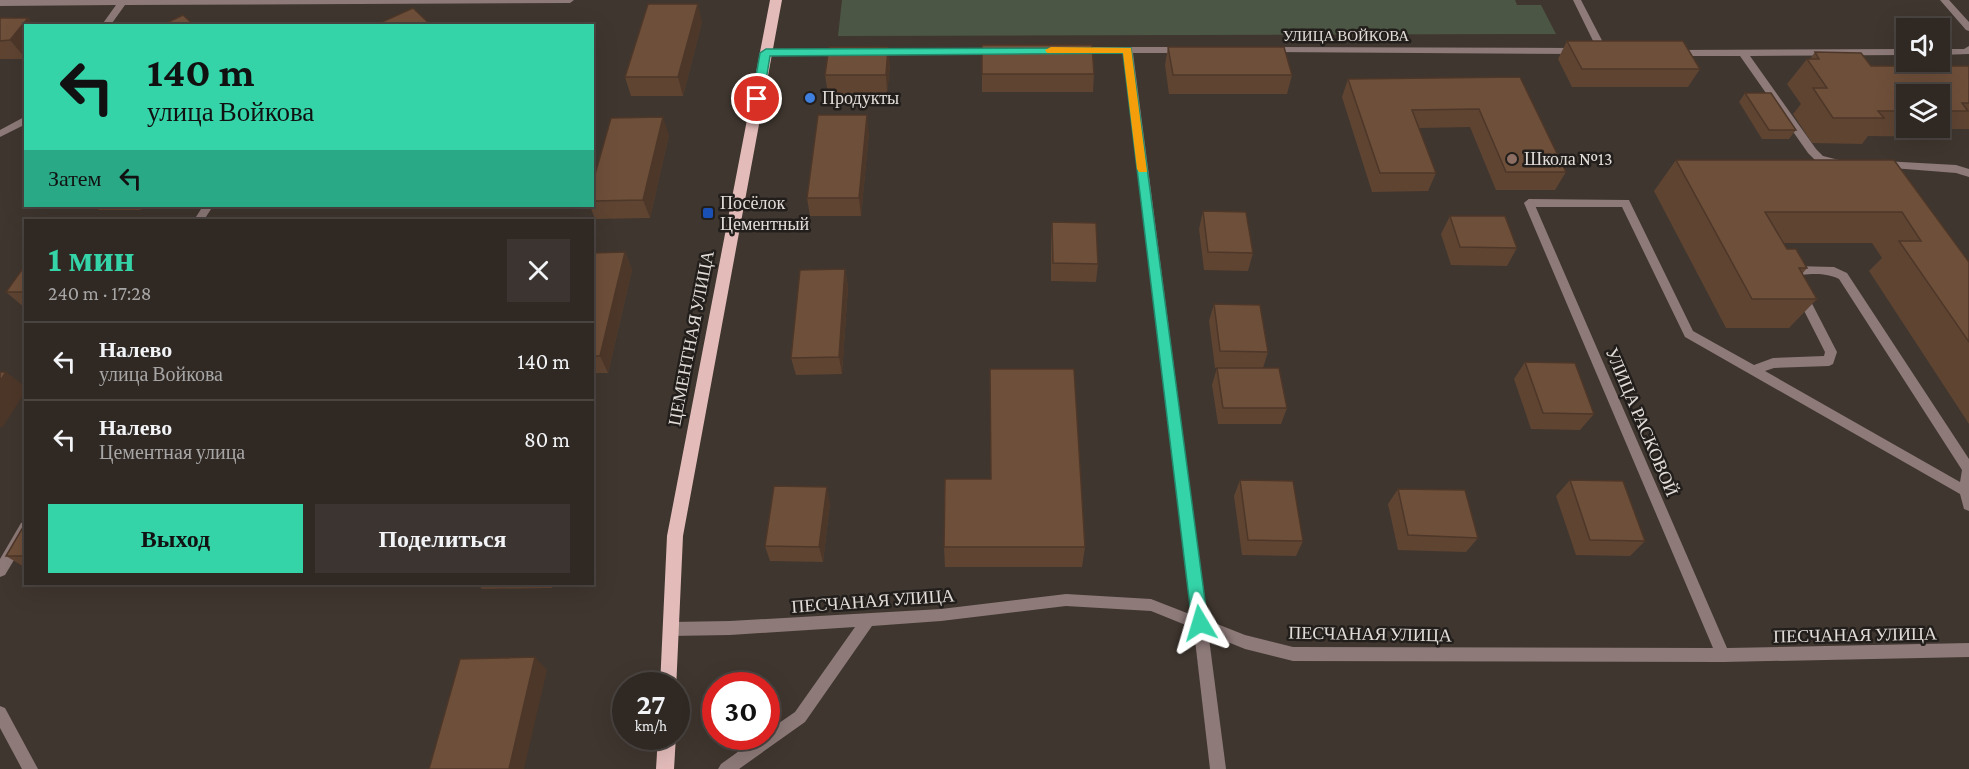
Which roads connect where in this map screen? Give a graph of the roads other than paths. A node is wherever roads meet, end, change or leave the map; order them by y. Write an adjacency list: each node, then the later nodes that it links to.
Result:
1 (316, 0): 2 (street); 7 (street)
2 (570, 0)
3 (776, 0): 23 (main road, ЦЕМЕНТНАЯ УЛИЦА)
4 (1577, 0): 17 (street)
5 (1944, 0): 10 (street)
6 (15, 2): 7 (street); 8 (street)
7 (123, 2): 9 (street)
8 (0, 3)
9 (106, 24)
10 (1969, 28)
11 (1969, 49): 22 (street)
12 (1068, 50): 13 (street)
13 (1128, 50): 14 (street); 38 (street)
14 (1199, 50)
15 (1258, 50): 17 (street, УЛИЦА ВОЙКОВА)
16 (1008, 51): 19 (street)
17 (1603, 51): 20 (street, УЛИЦА ВОЙКОВА)
18 (852, 52): 23 (street)
19 (864, 52)
20 (1614, 52)
21 (1896, 52): 25 (street)
22 (1950, 52)
23 (766, 53): 39 (main road, ЦЕМЕНТНАЯ УЛИЦА)
24 (1669, 53): 25 (street)
25 (1744, 54): 28 (street)
26 (24, 120): 27 (street)
27 (0, 134)
28 (1848, 164)
29 (1872, 165): 30 (street)
30 (1969, 172)
31 (1754, 371): 32 (street); 33 (street); 41 (street, УЛИЦА РАСКОВОЙ)
32 (1968, 468): 33 (street)
33 (1965, 492): 34 (street)
34 (1969, 505)
35 (24, 530): 36 (street)
36 (0, 572)
37 (869, 619): 38 (street, ПЕСЧАНАЯ УЛИЦА); 39 (street, ПЕСЧАНАЯ УЛИЦА); 47 (street)
38 (1200, 623): 41 (street, ПЕСЧАНАЯ УЛИЦА); 48 (street)
39 (671, 629): 42 (main road, ЦЕМЕНТНАЯ УЛИЦА)
40 (1969, 650): 41 (street, ПЕСЧАНАЯ УЛИЦА)
41 (1723, 655)
42 (669, 672)
43 (0, 712): 45 (street)
44 (666, 750): 46 (main road)
45 (30, 769)
46 (665, 769)
47 (726, 769)
48 (1218, 769)

